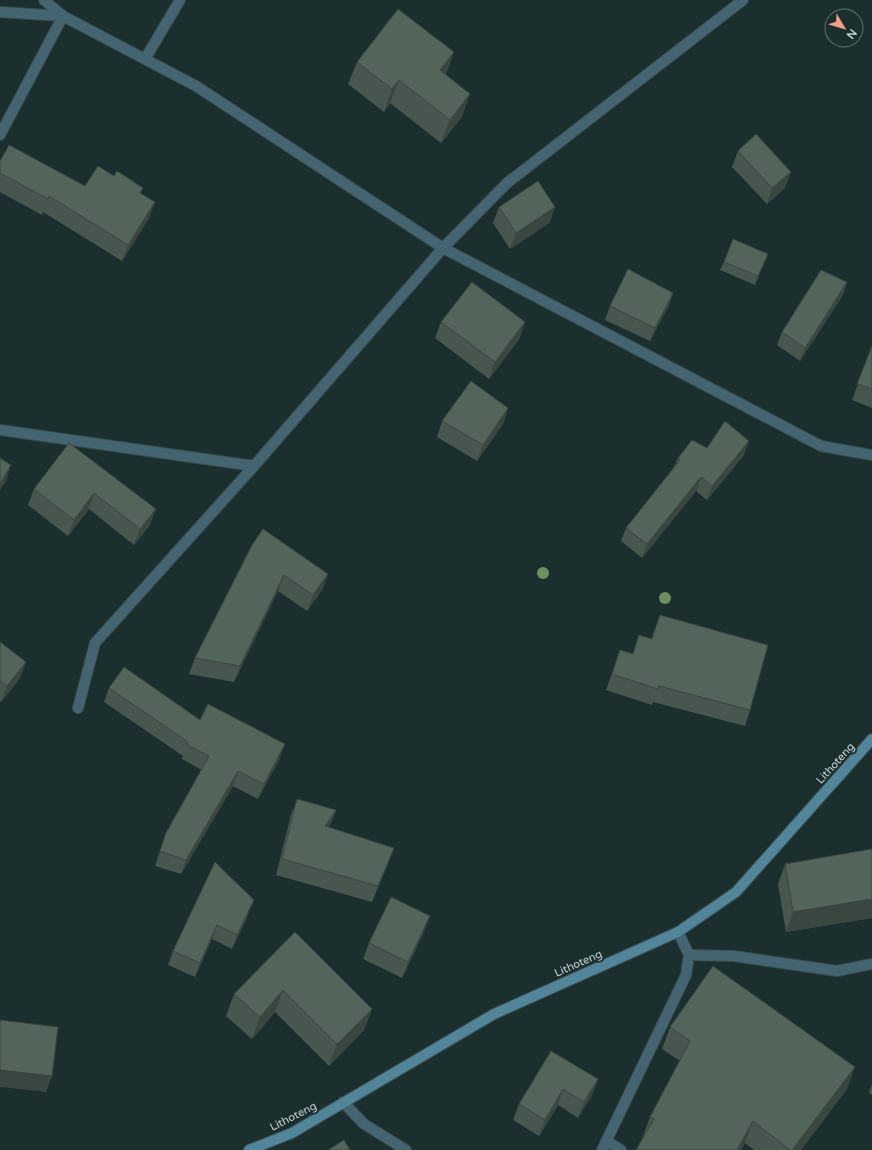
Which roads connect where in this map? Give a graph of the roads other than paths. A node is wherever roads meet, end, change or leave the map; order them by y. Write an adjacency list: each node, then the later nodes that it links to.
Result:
1 (44, 0): 5 (street)
2 (180, 0): 6 (street)
3 (743, 0): 8 (street)
4 (0, 12): 5 (street)
5 (63, 16): 6 (street); 7 (street)
6 (145, 59): 8 (street)
7 (0, 135)
8 (443, 248): 10 (street); 11 (street)
9 (0, 430): 11 (street)
10 (872, 455)
11 (254, 466): 12 (street)
12 (78, 708)
13 (872, 739): 14 (main road, Lithoteng)
14 (678, 932): 15 (street); 17 (main road, Lithoteng)
15 (689, 955): 16 (street); 18 (street)
16 (872, 964)
17 (343, 1102): 19 (main road, Lithoteng); 20 (street)
18 (604, 1146): 21 (street)
19 (249, 1150)
20 (406, 1150)
21 (621, 1150)

